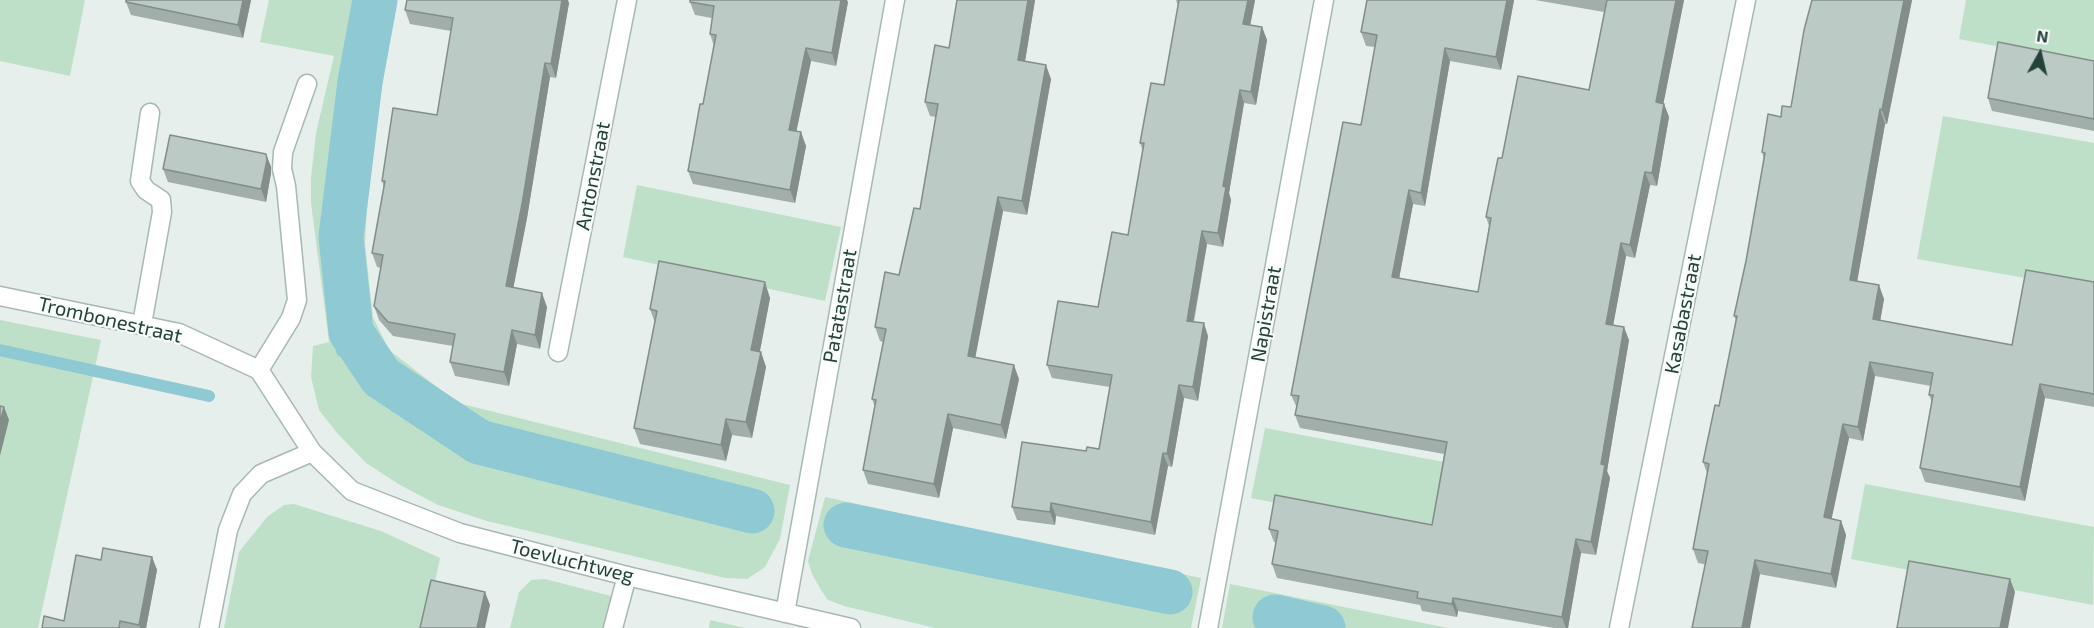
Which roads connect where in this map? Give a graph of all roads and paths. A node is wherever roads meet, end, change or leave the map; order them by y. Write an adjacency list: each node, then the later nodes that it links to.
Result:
1 (627, 0): 9 (street, Antonstraat)
2 (895, 0): 13 (street, Patatastraat)
3 (1324, 0): 17 (street, Napistraat)
4 (1746, 0): 18 (street, Kasabastraat)
5 (307, 84): 10 (street)
6 (150, 113): 8 (street)
7 (0, 296): 8 (street, Trombonestraat)
8 (142, 324): 10 (street, Trombonestraat)
9 (558, 352)
10 (259, 370): 11 (street)
11 (312, 452): 12 (street, Toevluchtweg); 14 (street)
12 (627, 576): 13 (street, Toevluchtweg); 15 (street)
13 (785, 613): 16 (street, Toevluchtweg)
14 (209, 628)
15 (613, 628)
16 (851, 628)
17 (1208, 628)
18 (1619, 628)

